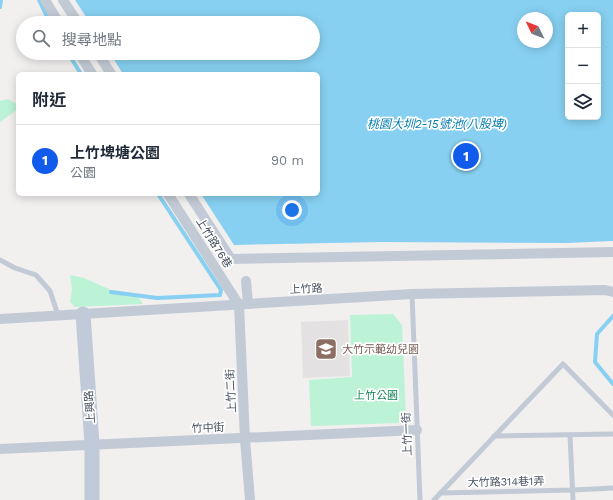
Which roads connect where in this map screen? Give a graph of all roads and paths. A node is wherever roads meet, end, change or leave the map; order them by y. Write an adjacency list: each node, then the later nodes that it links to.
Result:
1 (45, 0): 3 (street)
2 (63, 0): 4 (street)
3 (55, 16)
4 (73, 16)
5 (83, 60): 7 (street)
6 (102, 60): 8 (street)
7 (91, 72)
8 (110, 72)
9 (169, 196): 16 (street, 上竹路76巷)
10 (190, 196): 11 (street)
11 (613, 252)
12 (0, 260): 18 (lane)
13 (246, 281): 16 (street, 上竹二街)
14 (613, 292): 15 (street, 上竹路)
15 (412, 294): 16 (street, 上竹路); 21 (lane, 上竹一街)
16 (244, 305): 17 (street, 上竹路); 25 (street, 上竹二街)
17 (83, 314): 18 (street, 上竹路); 26 (street, 上興路)
18 (58, 316): 19 (street, 上竹路)
19 (0, 319)
20 (613, 415): 24 (lane)
21 (417, 430): 25 (street, 竹中街); 33 (lane, 上竹一街)
22 (613, 434): 23 (lane)
23 (570, 435): 24 (lane); 29 (lane)
24 (494, 436): 30 (lane)
25 (245, 439): 26 (street, 竹中街); 32 (street, 上竹二街)
26 (92, 444): 27 (street, 竹中街); 31 (street, 上興路)
27 (0, 449)
28 (613, 488): 29 (lane, 大竹路314巷1弄)
29 (573, 490): 30 (lane, 大竹路314巷1弄); 35 (lane)
30 (440, 494): 34 (lane)
31 (92, 500)
32 (250, 500)
33 (420, 500)
34 (434, 500)
35 (573, 500)

